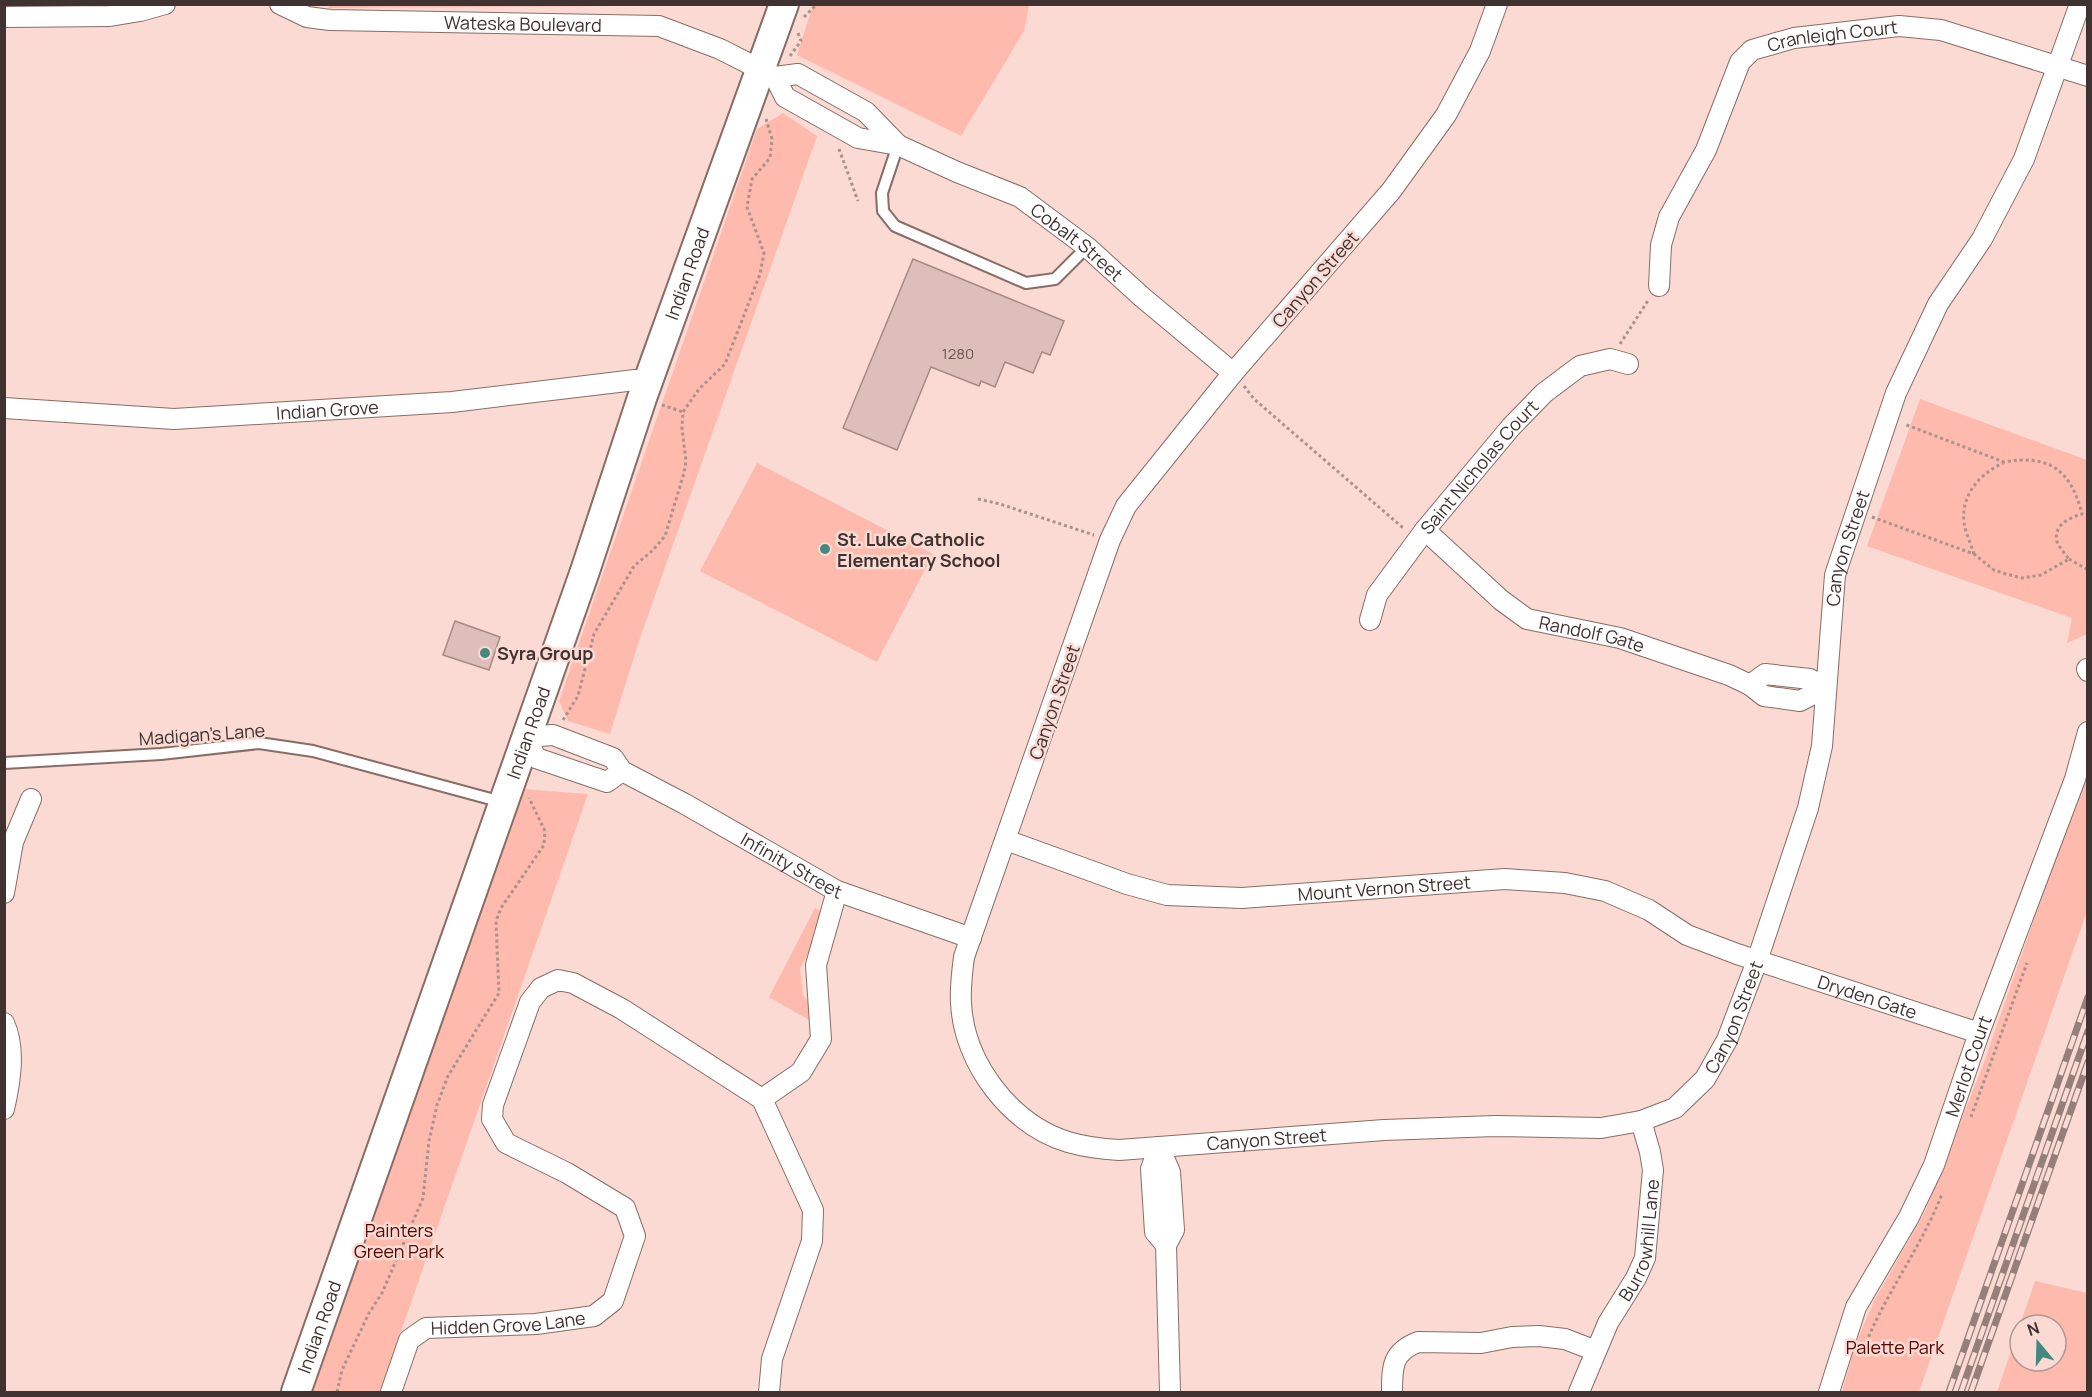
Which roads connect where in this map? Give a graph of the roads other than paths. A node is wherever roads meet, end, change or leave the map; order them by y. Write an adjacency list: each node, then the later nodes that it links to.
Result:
1 (165, 4): 5 (street)
2 (280, 4): 8 (street, Wateska Boulevard)
3 (1497, 4): 14 (street, Canyon Street)
4 (2080, 4): 7 (street, Canyon Street)
5 (4, 17)
6 (793, 18): 8 (street, Indian Road)
7 (2059, 66): 9 (street, Cranleigh Court); 12 (street, Cranleigh Court); 19 (street, Canyon Street)
8 (768, 73): 10 (street, Cobalt Street); 10 (street, Cobalt Street); 15 (street, Indian Road)
9 (2088, 76)
10 (898, 145): 11 (street, Cobalt Street); 11 (lane)
11 (1087, 247): 14 (street, Cobalt Street)
12 (1659, 286)
13 (1619, 362): 17 (street, Saint Nicholas Court)
14 (1233, 373): 26 (street, Canyon Street)
15 (648, 382): 16 (street, Indian Grove); 21 (street, Indian Road)
16 (4, 408)
17 (1425, 530): 18 (street, Saint Nicholas Court); 19 (street, Randolf Gate)
18 (1370, 620)
19 (1826, 688): 30 (street, Canyon Street)
20 (2088, 732): 32 (street, Merlot Court)
21 (540, 736): 23 (street, Infinity Street); 23 (street); 25 (street, Indian Road)
22 (4, 763): 25 (lane, Madigan's Lane)
23 (622, 771): 27 (street, Infinity Street)
24 (32, 799): 28 (street)
25 (515, 799): 38 (street, Indian Road)
26 (1006, 840): 29 (street, Canyon Street); 30 (street, Mount Vernon Street)
27 (837, 891): 29 (street, Infinity Street); 33 (street)
28 (4, 893)
29 (971, 938): 36 (street, Canyon Street)
30 (1757, 961): 32 (street, Dryden Gate); 35 (street, Canyon Street)
31 (4, 1023): 34 (street)
32 (1979, 1033): 44 (street, Merlot Court)
33 (762, 1099): 39 (street, Hidden Grove Lane); 40 (street)
34 (4, 1109)
35 (1641, 1121): 36 (street, Canyon Street); 37 (street, Burrowhill Lane)
36 (1159, 1148): 41 (street)
37 (1596, 1351): 42 (street); 43 (street, Burrowhill Lane)
38 (296, 1392)
39 (391, 1392)
40 (769, 1392)
41 (1170, 1392)
42 (1392, 1392)
43 (1579, 1392)
44 (1829, 1392)

